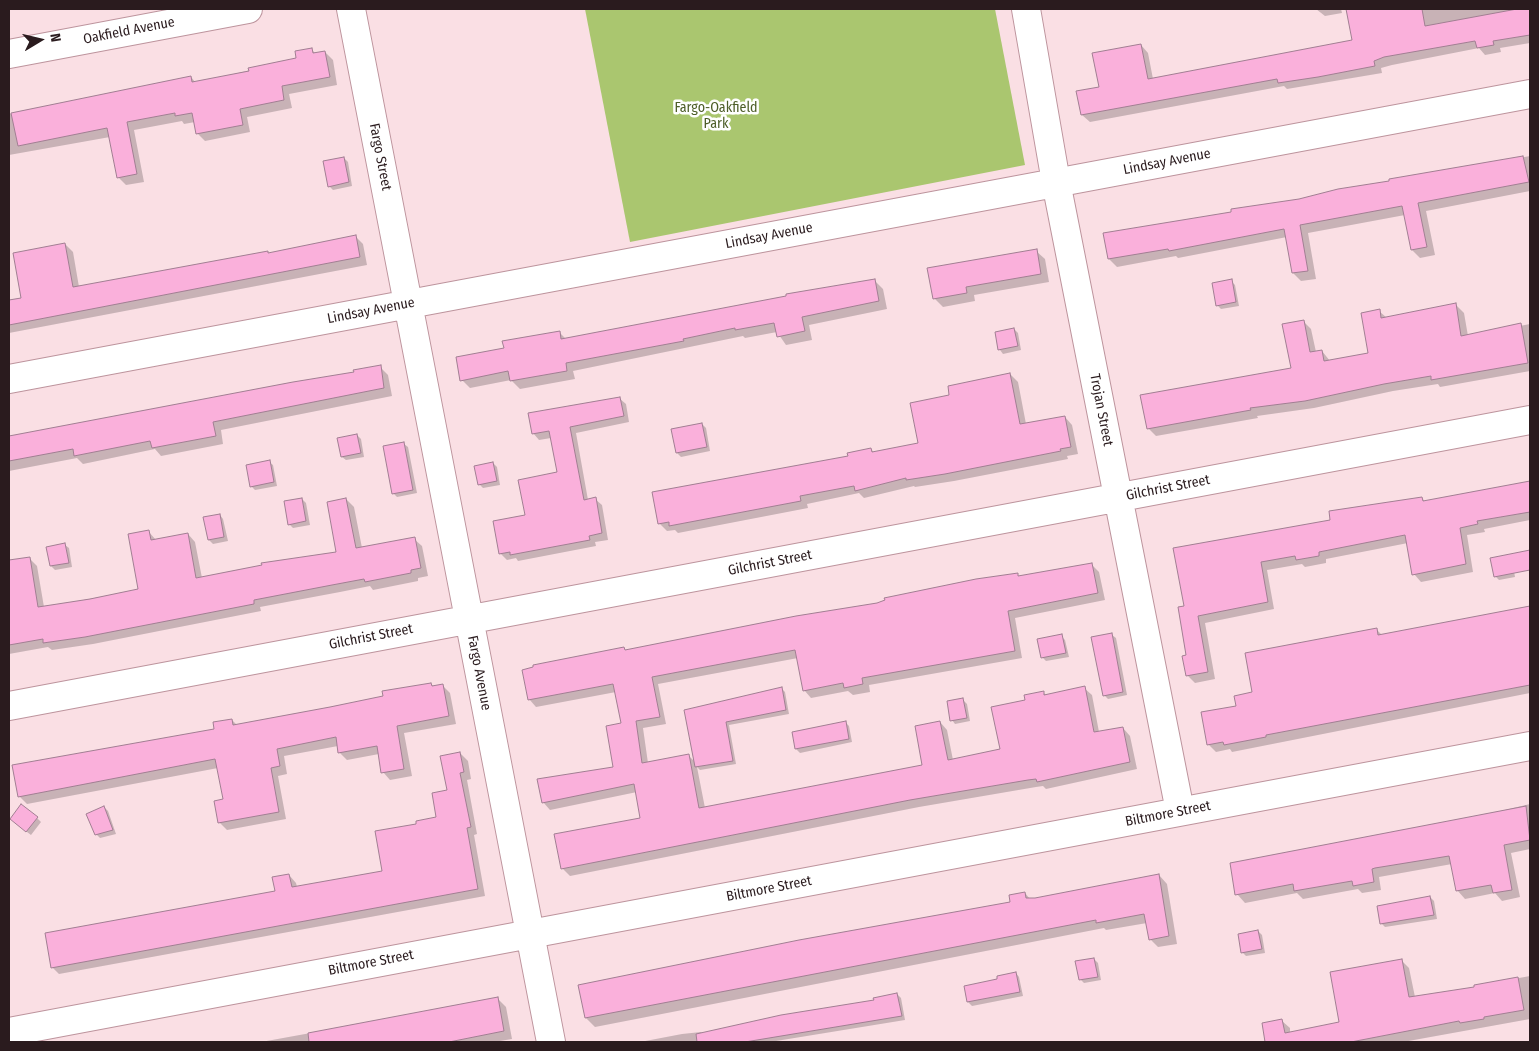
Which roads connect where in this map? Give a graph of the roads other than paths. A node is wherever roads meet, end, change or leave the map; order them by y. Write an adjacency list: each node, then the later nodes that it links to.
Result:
1 (248, 9): 4 (street, Oakfield Avenue)
2 (351, 9): 7 (street, Fargo Street)
3 (1026, 9): 6 (street, Trojan Street)
4 (9, 54)
5 (1530, 94): 6 (street, Lindsay Avenue)
6 (1056, 182): 7 (street, Lindsay Avenue); 10 (street, Trojan Street)
7 (408, 304): 8 (street, Lindsay Avenue); 11 (street, Fargo Avenue)
8 (9, 380)
9 (1530, 420): 10 (street, Gilchrist Street)
10 (1118, 497): 11 (street, Gilchrist Street); 14 (street, Trojan Street)
11 (469, 619): 12 (street, Gilchrist Street); 15 (street, Fargo Avenue)
12 (9, 706)
13 (1530, 746): 14 (street, Biltmore Street)
14 (1180, 812): 15 (street, Biltmore Street)
15 (529, 934): 16 (street, Biltmore Street); 17 (street, Fargo Avenue)
16 (9, 1032)
17 (551, 1042)

